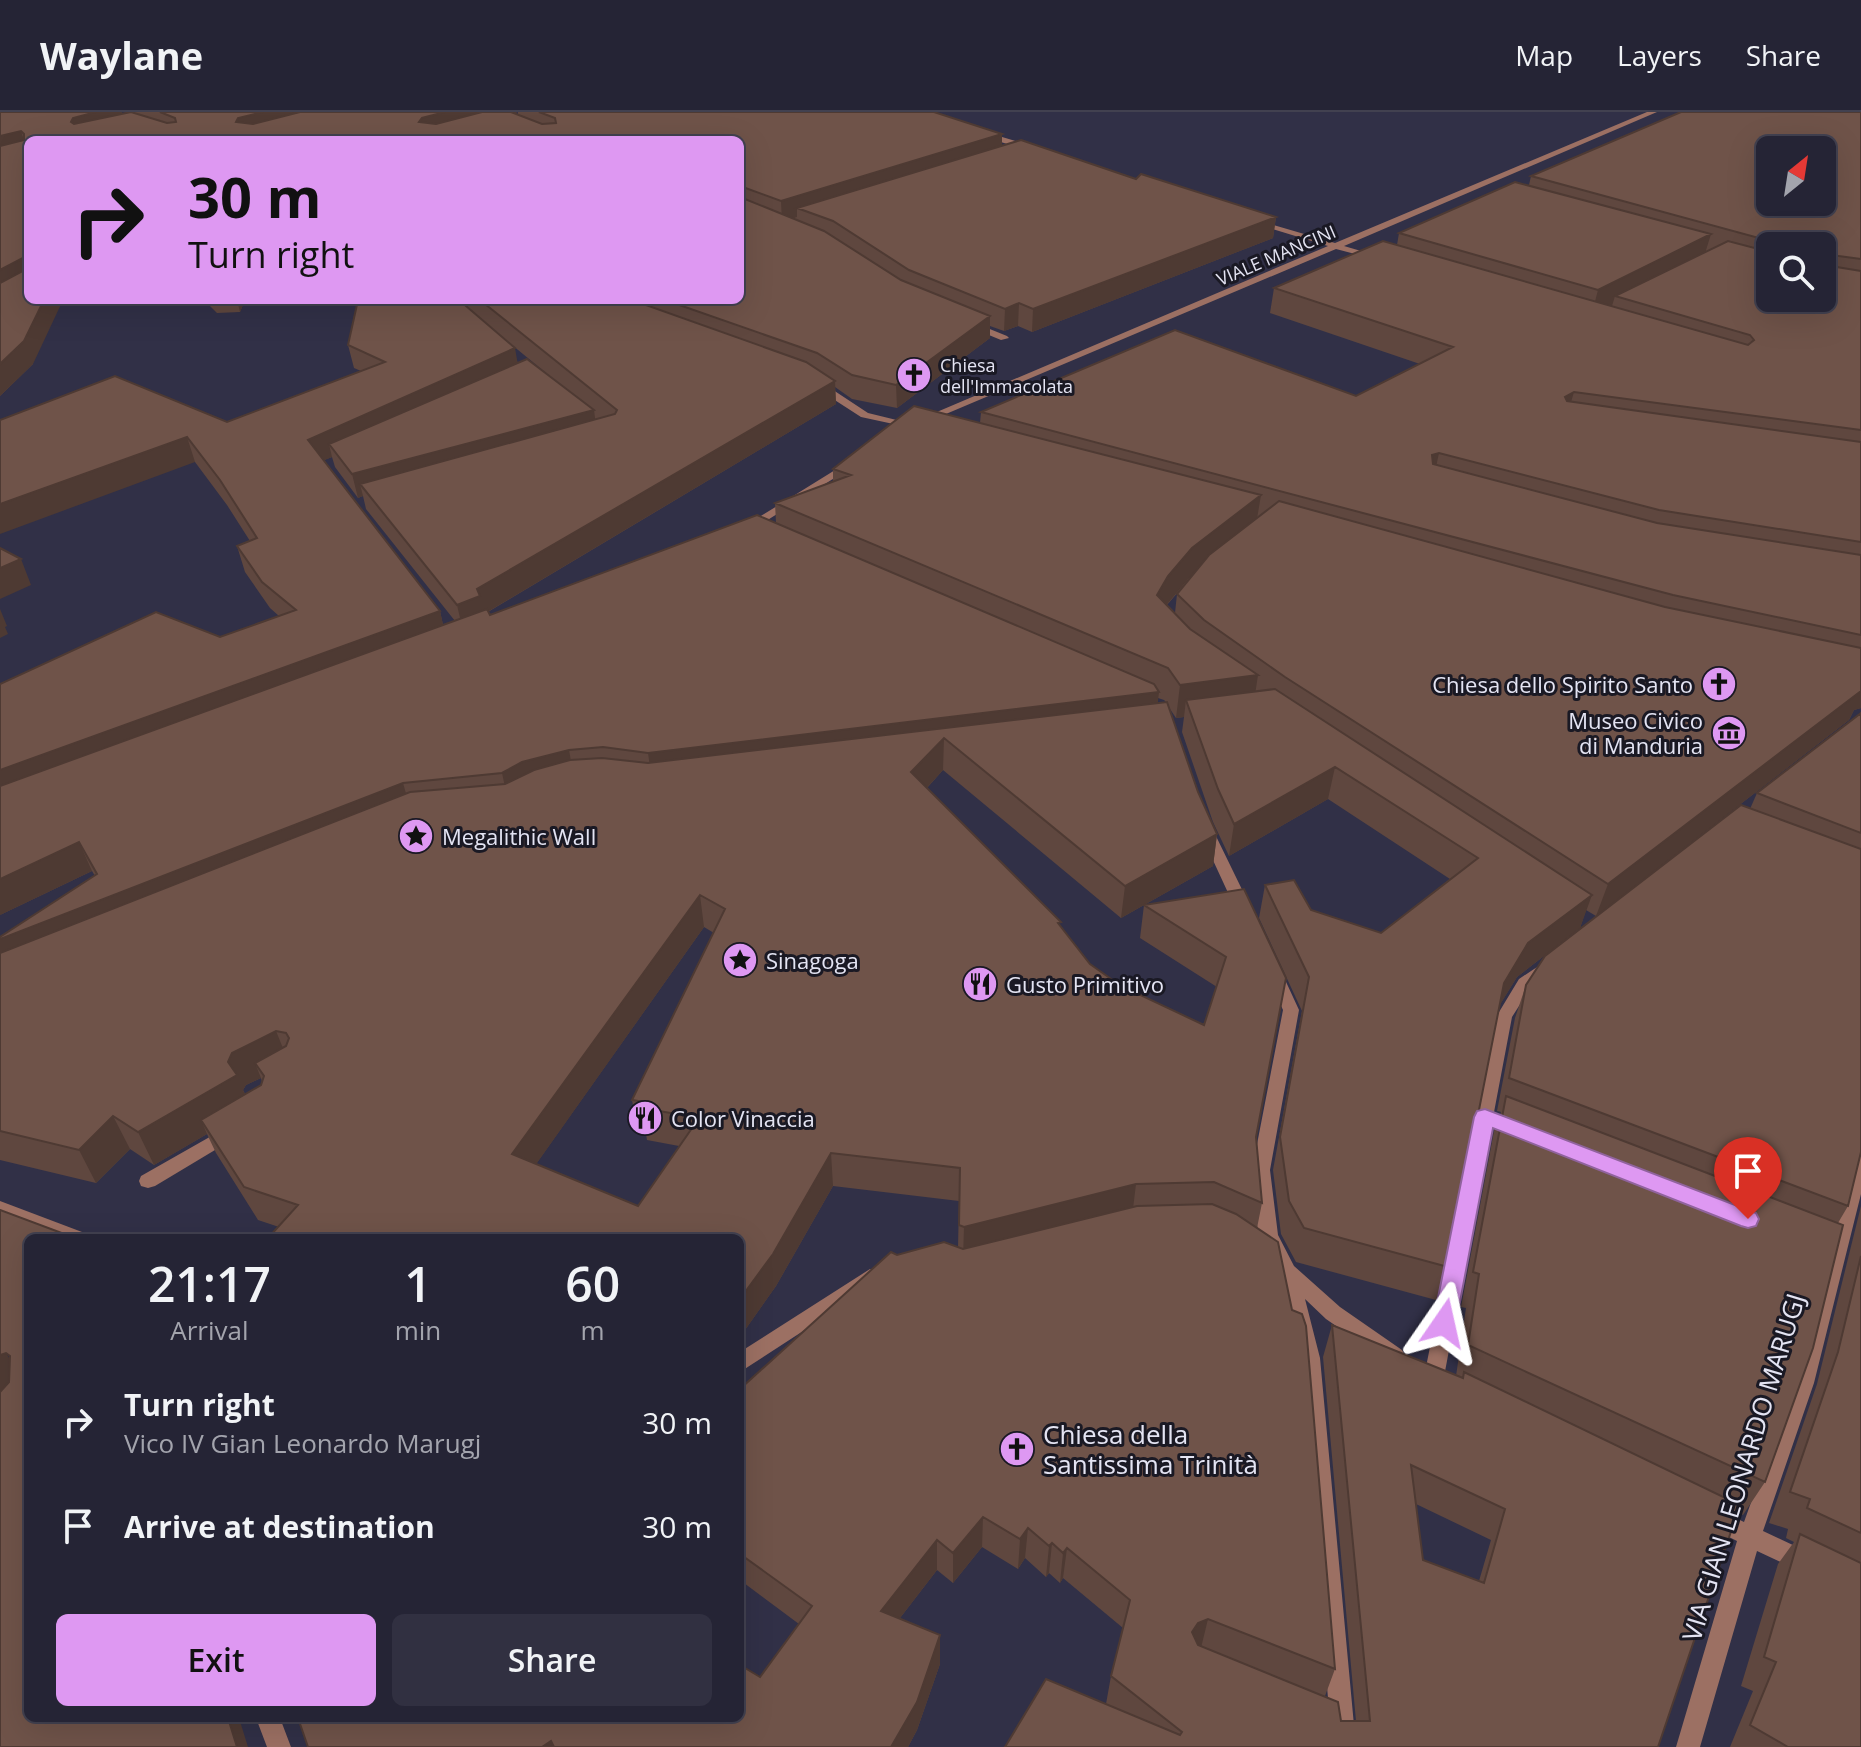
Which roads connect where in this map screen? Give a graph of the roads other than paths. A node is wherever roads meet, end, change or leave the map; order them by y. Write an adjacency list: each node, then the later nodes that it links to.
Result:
1 (1653, 112): 6 (street, VIALE MANCINI)
2 (976, 131): 3 (street)
3 (1033, 150): 4 (street); 5 (street)
4 (1018, 154)
5 (1048, 155)
6 (1470, 189): 7 (street); 9 (street, VIALE MANCINI)
7 (1484, 193)
8 (1246, 218): 9 (street)
9 (1337, 247): 10 (street); 14 (street, VIALE MANCINI)
10 (1382, 260)
11 (962, 320): 12 (street)
12 (1004, 338)
13 (813, 381): 14 (street)
14 (910, 425): 15 (street); 16 (street, VIALE MANCINI)
15 (941, 433)
16 (889, 438)
17 (856, 460): 18 (street)
18 (747, 533)
19 (1198, 808): 20 (street)
20 (1254, 931)
21 (1561, 955): 30 (street)
22 (1267, 958): 30 (street)
23 (240, 1127): 25 (street)
24 (1861, 1157): 33 (street, VIA GIAN LEONARDO MARUGJ)
25 (148, 1181)
26 (0, 1209): 27 (street)
27 (65, 1234)
28 (1250, 1246): 30 (street)
29 (889, 1265): 31 (street)
30 (1287, 1271): 37 (street)
31 (744, 1360)
32 (1695, 1510): 33 (street)
33 (1750, 1536): 34 (street); 39 (street, VIA GIAN LEONARDO MARUGJ)
34 (1819, 1570)
35 (1313, 1709): 37 (street)
36 (270, 1722): 38 (street)
37 (1346, 1739)
38 (279, 1747)
39 (1688, 1747)

